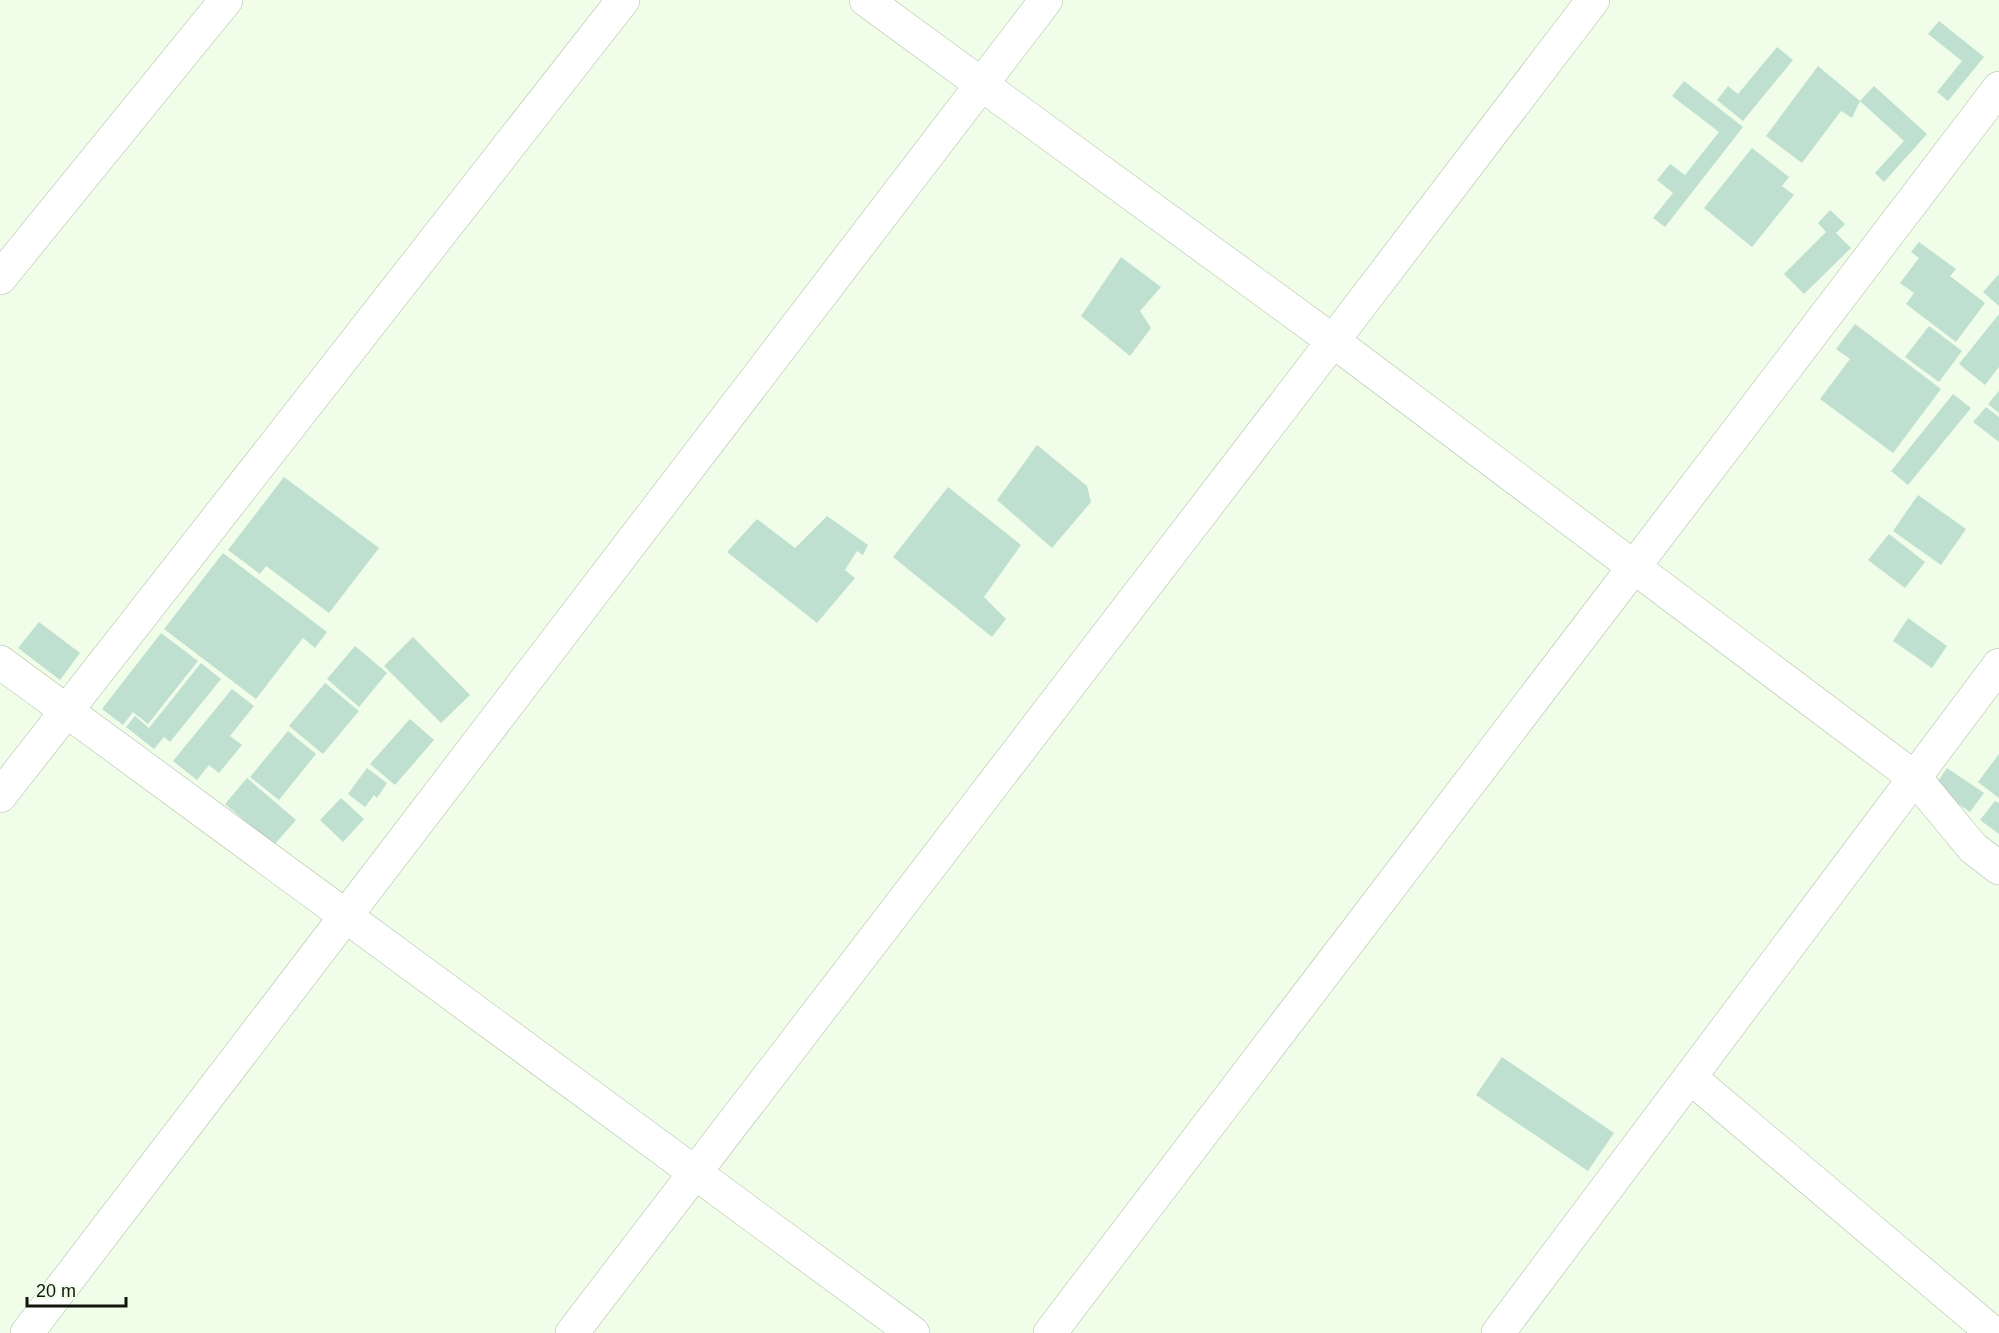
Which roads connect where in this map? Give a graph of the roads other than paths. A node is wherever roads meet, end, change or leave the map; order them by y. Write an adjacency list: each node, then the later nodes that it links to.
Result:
1 (226, 0): 8 (street)
2 (622, 0): 13 (street)
3 (866, 0): 6 (street)
4 (1046, 0): 6 (street)
5 (1593, 0): 9 (street)
6 (981, 84): 9 (street); 17 (street)
7 (1999, 88): 10 (street)
8 (0, 278)
9 (1333, 342): 10 (street); 19 (street)
10 (1633, 566): 14 (street); 23 (street)
11 (0, 662): 13 (street)
12 (1999, 665): 14 (street)
13 (67, 711): 15 (street); 17 (street)
14 (1915, 778): 16 (street); 18 (street)
15 (0, 796)
16 (1999, 868)
17 (346, 917): 19 (street); 20 (street)
18 (1691, 1078): 24 (street); 25 (street)
19 (695, 1173): 21 (street); 22 (street)
20 (27, 1333)
21 (572, 1333)
22 (913, 1333)
23 (1050, 1333)
24 (1498, 1333)
25 (1993, 1333)

